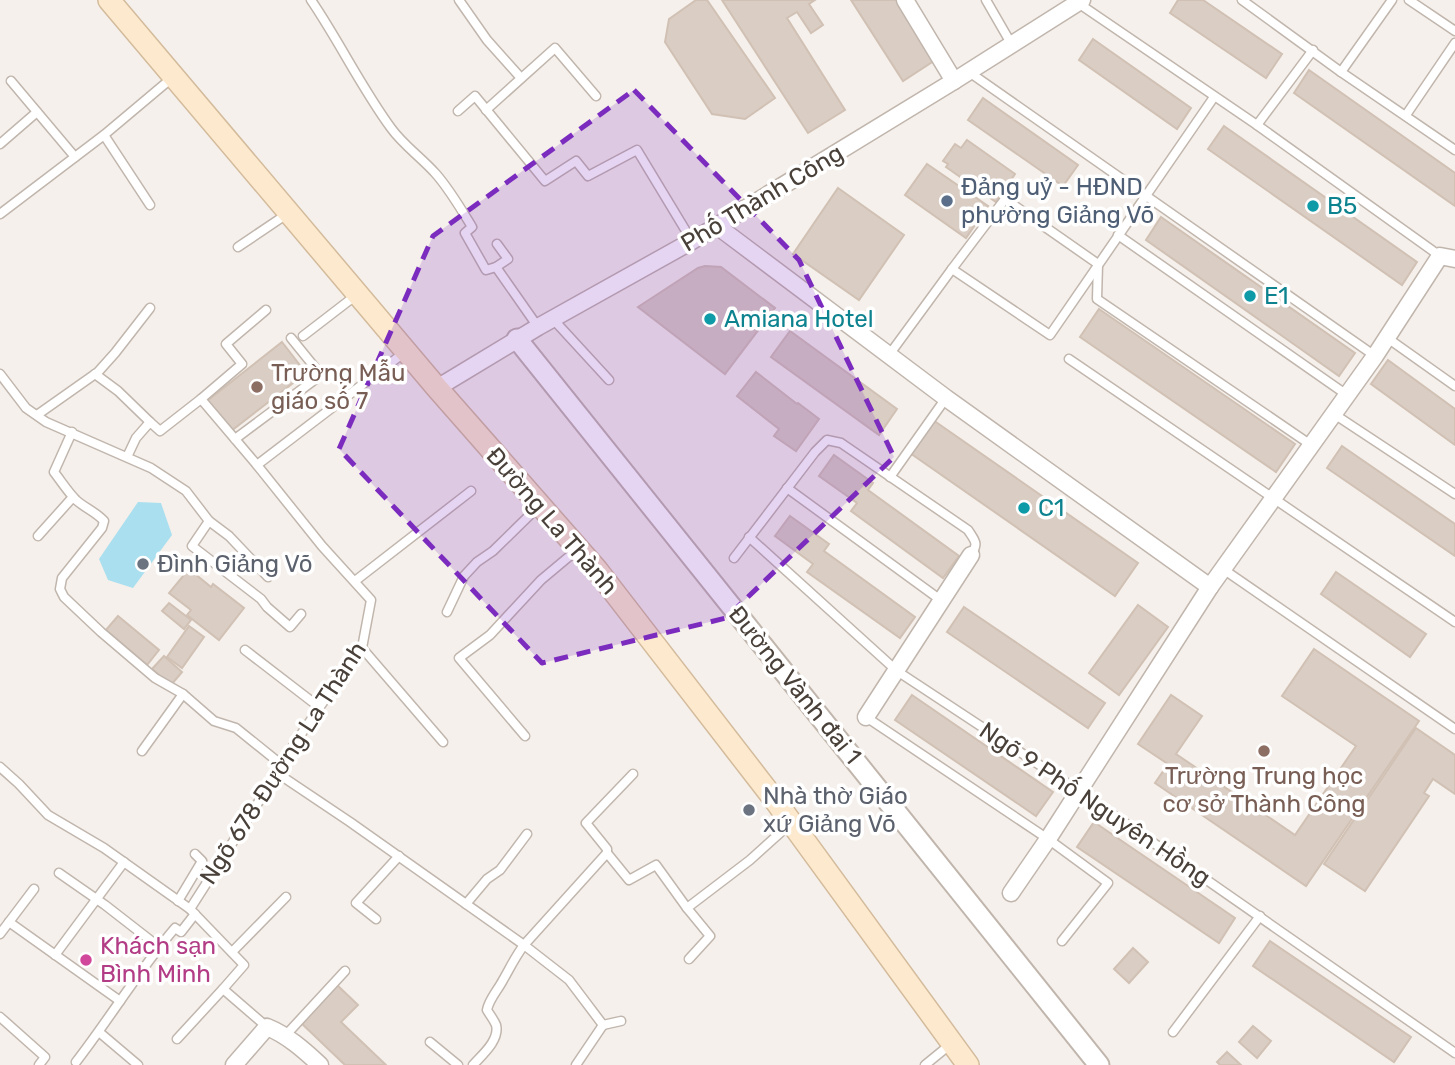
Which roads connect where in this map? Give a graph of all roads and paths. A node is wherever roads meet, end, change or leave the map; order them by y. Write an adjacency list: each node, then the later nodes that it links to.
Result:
1 (109, 0): 16 (main road, Đường La Thành)
2 (311, 0): 42 (lane)
3 (459, 0): 17 (lane)
4 (905, 0): 19 (street)
5 (985, 0): 12 (lane)
6 (1242, 0): 13 (lane)
7 (1392, 0): 15 (lane)
8 (1409, 0): 10 (lane)
9 (1078, 1): 12 (street, Phố Thành Công); 21 (lane)
10 (1455, 30)
11 (1455, 43): 25 (lane)
12 (1012, 45): 14 (street, Phố Thành Công)
13 (1313, 50): 15 (lane); 26 (lane)
14 (969, 72): 19 (street, Phố Thành Công); 31 (lane)
15 (1341, 72): 25 (lane)
16 (174, 76): 27 (lane); 33 (main road, Đường La Thành)
17 (521, 78): 20 (lane); 22 (lane)
18 (11, 81): 24 (lane)
19 (954, 81): 35 (street, Phố Thành Công)
20 (596, 96)
21 (1214, 97): 26 (lane); 31 (lane)
22 (486, 110): 23 (lane); 37 (lane)
23 (458, 111)
24 (37, 112): 28 (lane); 30 (lane)
25 (1406, 115): 29 (lane)
26 (1257, 125): 40 (lane)
27 (104, 135): 30 (lane); 32 (lane)
28 (0, 144)
29 (1455, 150)
30 (75, 157): 34 (lane)
31 (1147, 196): 36 (lane); 55 (lane)
32 (150, 205)
33 (289, 212): 39 (lane); 44 (main road, Đường La Thành)
34 (0, 214)
35 (717, 226): 37 (street, Phố Thành Công); 54 (street)
36 (1118, 235): 41 (lane); 62 (lane)
37 (692, 241): 47 (street, Phố Thành Công)
38 (497, 244): 42 (lane)
39 (239, 247)
40 (1448, 258): 50 (street)
41 (1098, 264): 43 (lane); 43 (lane); 70 (lane)
42 (496, 267): 48 (lane)
43 (953, 269): 54 (lane)
44 (358, 294): 49 (lane); 53 (main road, Đường La Thành)
45 (150, 307): 58 (lane)
46 (266, 310): 64 (lane)
47 (552, 318): 48 (street, Phố Thành Công); 59 (lane)
48 (538, 327): 52 (street, Phố Thành Công)
49 (303, 336)
50 (1386, 337): 55 (street); 60 (lane)
51 (291, 338): 69 (lane)
52 (517, 339): 61 (street, Phố Thành Công); 158 (street, Đường Vành đai 1)
53 (406, 351): 61 (main road, Đường La Thành); 72 (lane)
54 (889, 355): 63 (street)
55 (1375, 356): 62 (street)
56 (1069, 359): 78 (lane)
57 (0, 374): 66 (lane)
58 (95, 374): 66 (lane); 67 (lane)
59 (609, 380)
60 (1455, 387)
61 (437, 388): 79 (main road, Đường La Thành)
62 (1347, 395): 65 (street)
63 (946, 398): 73 (lane); 89 (street)
64 (201, 399): 67 (lane); 69 (lane, Ngõ 678 Đường La Thành)
65 (1334, 414): 70 (street); 76 (lane)
66 (37, 415): 68 (lane)
67 (150, 422): 71 (lane)
68 (72, 432): 71 (lane); 77 (lane)
69 (234, 439): 72 (lane, Ngõ 678 Đường La Thành)
70 (1311, 445): 78 (street)
71 (127, 457): 80 (lane)
72 (257, 465): 88 (lane, Ngõ 678 Đường La Thành)
73 (890, 477): 74 (lane); 84 (lane)
74 (787, 488): 82 (lane); 90 (lane)
75 (471, 491): 88 (lane)
76 (1455, 494)
77 (73, 497): 81 (lane); 97 (lane)
78 (1273, 499): 86 (street); 93 (lane)
79 (540, 505): 83 (main road, Đường La Thành); 91 (lane)
80 (209, 521): 87 (lane); 92 (lane)
81 (37, 536)
82 (749, 537): 85 (lane); 96 (lane, Ngõ 9 Phố Nguyên Hồng)
83 (578, 549): 101 (lane); 108 (main road, Đường La Thành)
84 (971, 555): 90 (street)
85 (734, 558)
86 (1223, 569): 89 (street); 100 (lane)
87 (268, 578)
88 (355, 581): 94 (lane, Ngõ 678 Đường La Thành)
89 (1210, 587): 107 (street)
90 (942, 601): 96 (street)
91 (447, 612)
92 (301, 614)
93 (1454, 619)
94 (362, 648): 98 (lane, Ngõ 678 Đường La Thành); 102 (lane)
95 (245, 650): 98 (lane)
96 (897, 671): 99 (street); 107 (lane, Ngõ 9 Phố Nguyên Hồng)
97 (183, 694): 103 (lane); 105 (lane)
98 (319, 707): 105 (lane, Ngõ 678 Đường La Thành)
99 (866, 717): 110 (lane)
100 (1455, 729)
101 (524, 736)
102 (443, 742)
103 (142, 751)
104 (0, 768): 114 (lane)
105 (280, 769): 113 (lane); 123 (lane, Ngõ 678 Đường La Thành)
106 (633, 774): 111 (lane)
107 (1079, 791): 110 (street); 124 (lane, Ngõ 9 Phố Nguyên Hồng)
108 (791, 823): 122 (lane); 146 (main road, Đường La Thành)
109 (527, 834): 121 (lane)
110 (1048, 839): 117 (street); 128 (lane)
111 (607, 853): 122 (lane); 129 (lane)
112 (195, 854): 120 (lane)
113 (399, 856): 121 (lane); 125 (lane)
114 (124, 862): 119 (lane); 120 (lane)
115 (59, 873): 119 (lane)
116 (34, 889): 126 (lane)
117 (1011, 893)
118 (286, 897): 131 (lane)
119 (97, 900): 130 (lane); 132 (lane)
120 (178, 901): 123 (lane)
121 (466, 904): 129 (lane)
122 (687, 908): 133 (lane)
123 (192, 912): 130 (lane, Ngõ 678 Đường La Thành); 131 (lane)
124 (1260, 916): 142 (lane); 147 (lane, Ngõ 9 Phố Nguyên Hồng)
125 (376, 919)
126 (9, 922): 127 (lane); 132 (lane)
127 (0, 934)
128 (1062, 941)
129 (524, 945): 139 (lane); 154 (lane)
130 (159, 947): 136 (lane, Ngõ 678 Đường La Thành)
131 (232, 952): 135 (lane)
132 (55, 955): 136 (lane)
133 (689, 959)
134 (345, 971): 143 (lane)
135 (223, 989): 140 (lane); 144 (lane)
136 (120, 1001): 141 (lane, Ngõ 678 Đường La Thành)
137 (0, 1017): 149 (lane)
138 (621, 1021): 139 (lane)
139 (603, 1025): 155 (lane)
140 (267, 1027): 143 (street); 151 (street)
141 (99, 1032): 148 (lane, Ngõ 678 Đường La Thành); 150 (lane)
142 (1173, 1032)
143 (285, 1036): 152 (street)
144 (177, 1039)
145 (430, 1042): 153 (lane)
146 (952, 1044): 156 (lane); 157 (main road, Đường La Thành)
147 (1455, 1053)
148 (76, 1062)
149 (39, 1065)
150 (138, 1065)
151 (234, 1065)
152 (320, 1065)
153 (458, 1065)
154 (473, 1065)
155 (576, 1065)
156 (925, 1065)
157 (968, 1065)
158 (1099, 1065)

